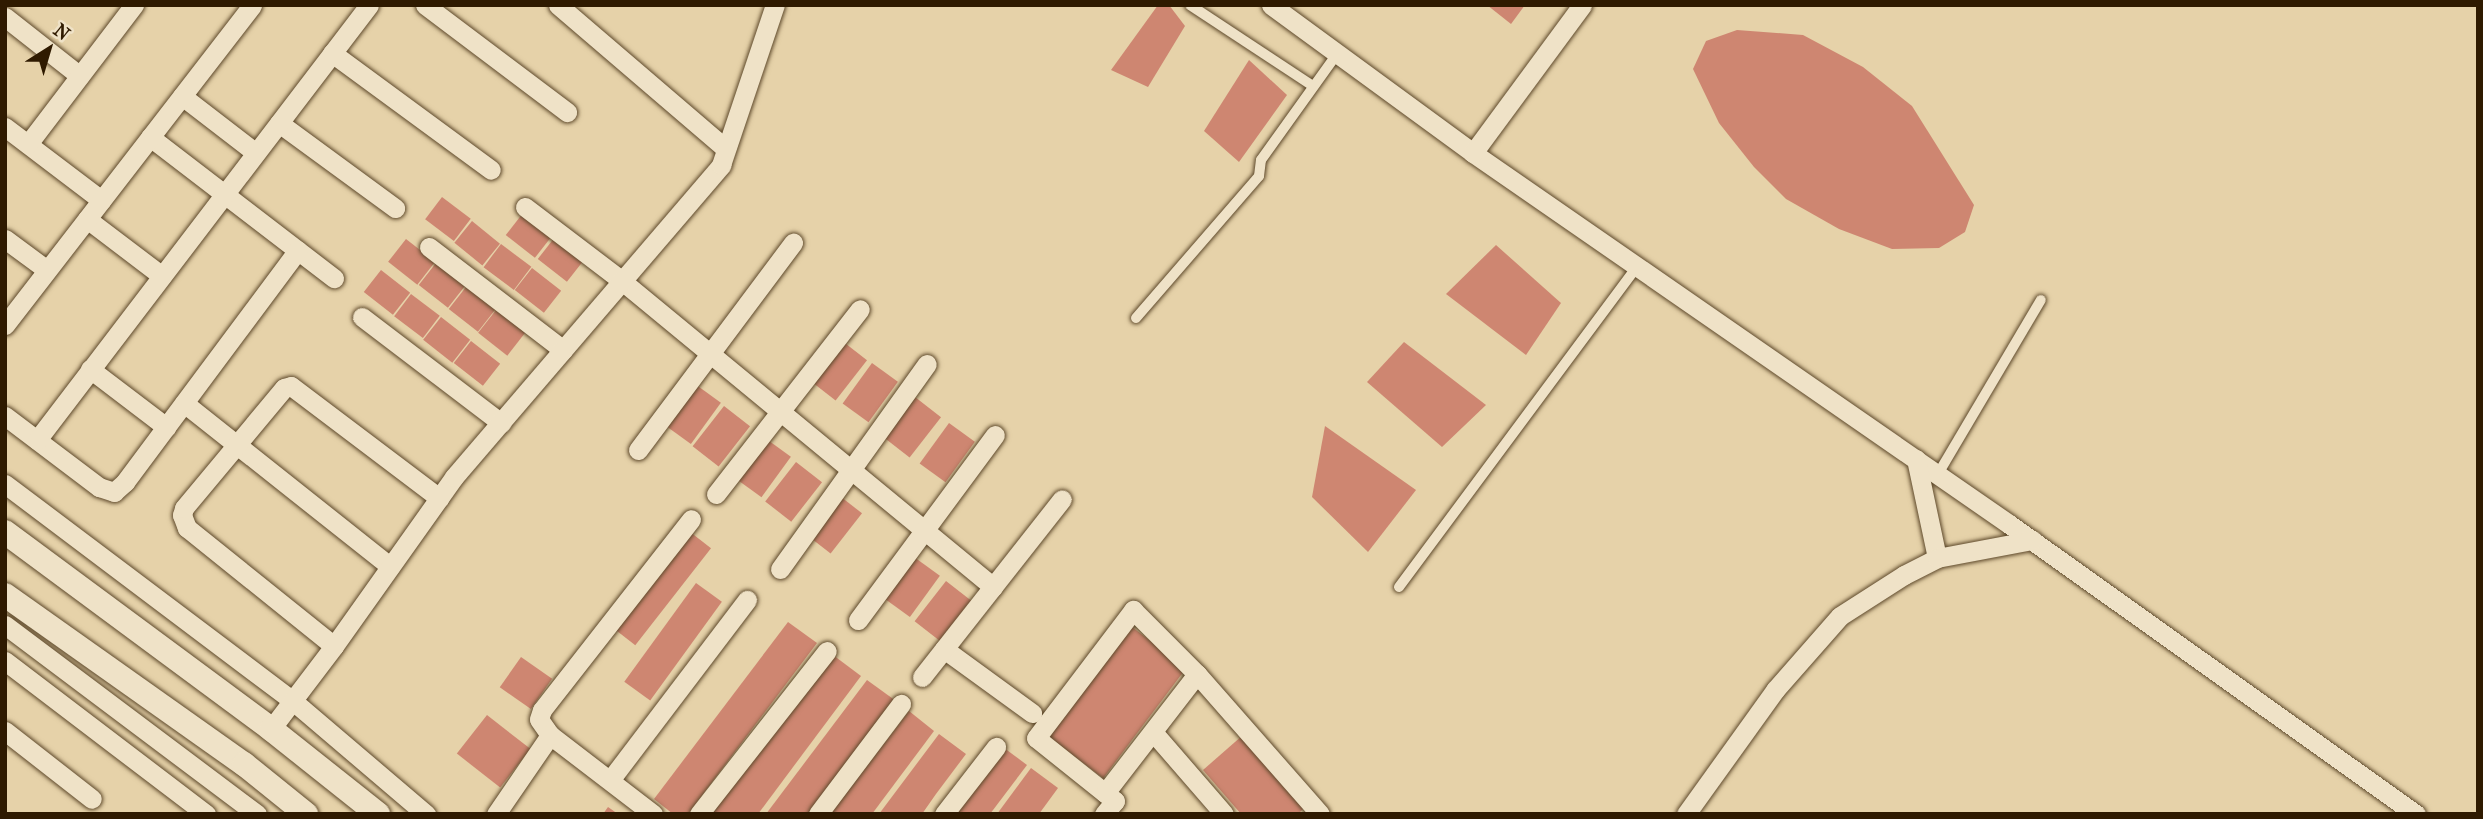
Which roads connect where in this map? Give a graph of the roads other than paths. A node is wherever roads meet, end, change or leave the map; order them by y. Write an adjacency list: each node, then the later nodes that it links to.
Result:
1 (134, 5): 13 (street)
2 (252, 5): 15 (street)
3 (369, 5): 11 (street)
4 (425, 5): 16 (street)
5 (558, 5): 21 (street)
6 (775, 5): 21 (street)
7 (1190, 5): 14 (lane)
8 (1271, 5): 12 (street)
9 (1582, 5): 23 (street)
10 (5, 17): 13 (street)
11 (332, 53): 17 (street); 24 (street)
12 (1337, 54): 14 (lane); 23 (street)
13 (80, 76): 20 (street)
14 (1313, 86): 42 (lane)
15 (182, 96): 19 (street); 22 (street)
16 (567, 112)
17 (279, 123): 22 (street); 28 (street)
18 (5, 127): 20 (street)
19 (150, 137): 25 (street); 26 (street)
20 (27, 144): 26 (street)
21 (726, 149): 38 (street)
22 (256, 153): 25 (street)
23 (1473, 153): 34 (street)
24 (491, 170)
25 (225, 194): 33 (street); 36 (street)
26 (102, 200): 29 (street)
27 (525, 207): 38 (street)
28 (396, 208)
29 (87, 219): 35 (street); 36 (street)
30 (5, 239): 35 (street)
31 (793, 243): 45 (street)
32 (429, 247): 44 (street)
33 (298, 250): 37 (street); 48 (street)
34 (1637, 267): 57 (street); 72 (lane)
35 (47, 270): 43 (street)
36 (162, 276): 47 (street)
37 (334, 278)
38 (622, 281): 44 (street); 45 (street)
39 (2041, 300): 59 (lane)
40 (860, 309): 49 (street)
41 (362, 317): 51 (street)
42 (1136, 318)
43 (5, 325)
44 (563, 350): 51 (street)
45 (710, 355): 49 (street); 56 (street)
46 (927, 365): 58 (street)
47 (90, 369): 52 (street); 54 (street)
48 (184, 402): 52 (street); 55 (street)
49 (778, 412): 58 (street); 61 (street)
50 (5, 416): 54 (street)
51 (500, 423): 62 (street)
52 (166, 427): 54 (street)
53 (995, 435): 65 (street)
54 (37, 440)
55 (237, 444): 62 (street); 69 (street); 77 (street)
56 (638, 450)
57 (1916, 459): 59 (street); 68 (street)
58 (851, 470): 65 (street); 70 (street)
59 (1938, 474): 67 (street)
60 (5, 484): 83 (street)
61 (716, 494)
62 (439, 498): 69 (street)
63 (1062, 499): 71 (street)
64 (691, 519): 89 (street)
65 (925, 530): 71 (street); 75 (street)
66 (5, 532): 86 (street)
67 (2032, 540): 68 (street); 109 (street)
68 (1937, 558): 108 (street)
69 (390, 566): 77 (street)
70 (780, 569)
71 (993, 587): 78 (street)
72 (1399, 587)
73 (5, 595): 92 (street)
74 (747, 600): 91 (street)
75 (858, 620)
76 (5, 625): 95 (street)
77 (334, 646): 83 (street)
78 (944, 649): 82 (street); 85 (street)
79 (827, 651): 102 (street)
80 (5, 661): 96 (street)
81 (1197, 674): 88 (street); 93 (street); 107 (street)
82 (922, 677)
83 (293, 701): 86 (street); 99 (street)
84 (901, 704): 103 (street)
85 (1032, 713)
86 (271, 729): 98 (street)
87 (5, 731): 94 (street)
88 (1153, 732): 93 (street); 106 (street)
89 (550, 735): 91 (street); 100 (street)
90 (996, 747): 104 (street)
91 (611, 779): 101 (street)
92 (273, 789): 95 (street); 97 (street)
93 (1105, 793): 105 (street)
94 (92, 799)
95 (255, 813)
96 (206, 814)
97 (306, 814)
98 (378, 814)
99 (426, 814)
100 (496, 814)
101 (653, 814)
102 (699, 814)
103 (818, 814)
104 (944, 814)
105 (1104, 814)
106 (1224, 814)
107 (1320, 814)
108 (1686, 814)
109 (2416, 814)

